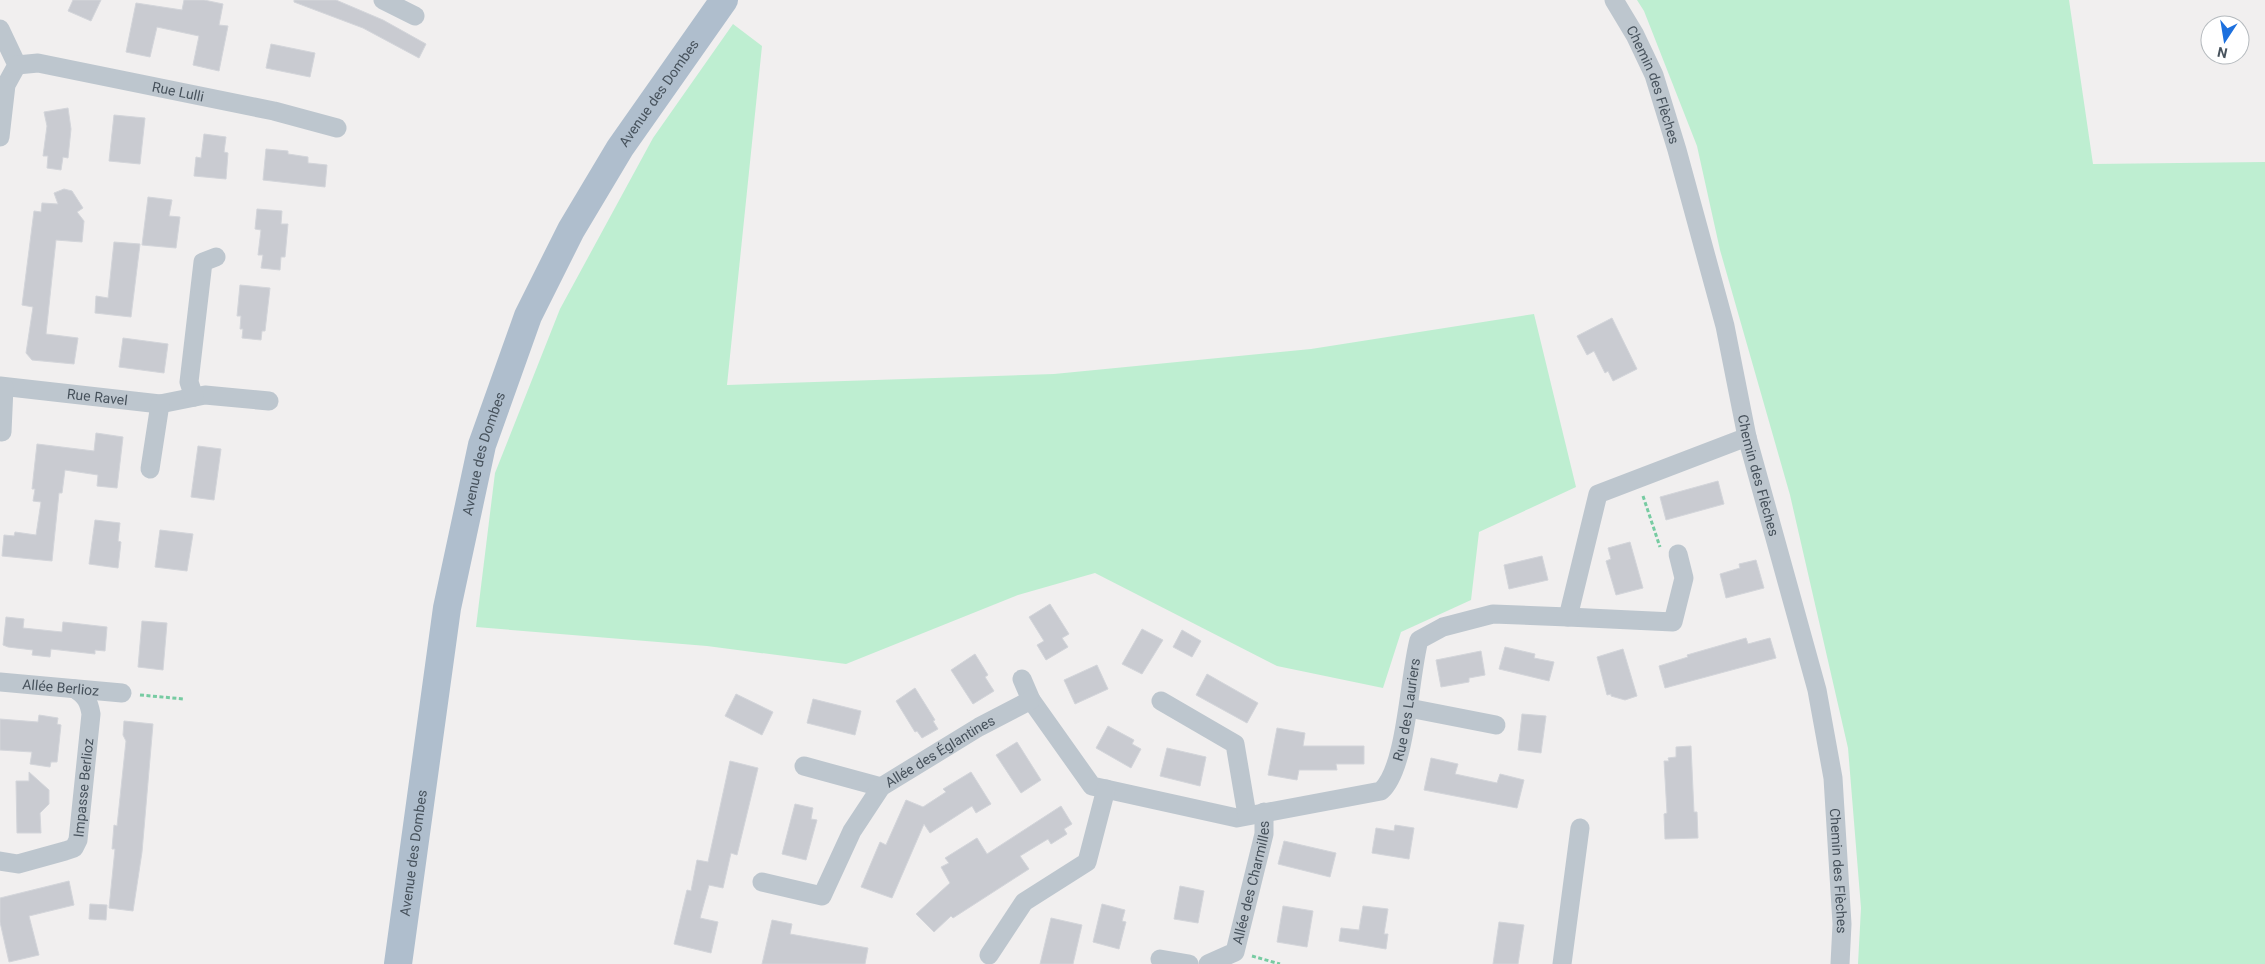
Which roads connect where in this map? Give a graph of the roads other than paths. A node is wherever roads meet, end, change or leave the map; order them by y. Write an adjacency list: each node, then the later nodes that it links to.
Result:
1 (383, 0): 4 (street)
2 (724, 0): 37 (main road, Avenue des Dombes)
3 (1614, 0): 16 (street, Chemin des Flèches)
4 (415, 16)
5 (0, 29): 6 (street)
6 (18, 65): 7 (street); 8 (street, Rue Lulli)
7 (3, 85): 9 (street)
8 (337, 128)
9 (0, 137)
10 (216, 258): 12 (street)
11 (2, 386): 14 (street, Rue Ravel); 15 (street)
12 (194, 397): 13 (street, Rue Ravel); 14 (street, Rue Ravel)
13 (269, 401)
14 (160, 404): 17 (street)
15 (2, 432)
16 (1747, 437): 19 (street); 41 (street, Chemin des Flèches)
17 (150, 469)
18 (1678, 554): 19 (street)
19 (1568, 617): 26 (street, Rue des Lauriers)
20 (1022, 679): 24 (street, Rue des Lauriers)
21 (0, 682): 22 (street, Allée Berlioz)
22 (74, 689): 23 (street, Allée Berlioz); 33 (street, Impasse Berlioz)
23 (122, 693)
24 (1032, 700): 29 (street, Allée des Églantines); 30 (street, Rue des Lauriers)
25 (1161, 701): 31 (street, Allée des Charmilles)
26 (1409, 708): 27 (street); 31 (street, Rue des Lauriers)
27 (1496, 725)
28 (804, 766): 29 (street)
29 (881, 787): 34 (street, Allée des Églantines)
30 (1106, 789): 31 (street, Rue des Lauriers); 35 (street)
31 (1255, 814): 39 (street, Allée des Charmilles)
32 (1580, 828): 40 (street)
33 (0, 861)
34 (762, 882)
35 (989, 955)
36 (1160, 959): 38 (street)
37 (398, 964)
38 (1189, 964)
39 (1208, 964)
40 (1562, 964)
41 (1840, 964)

